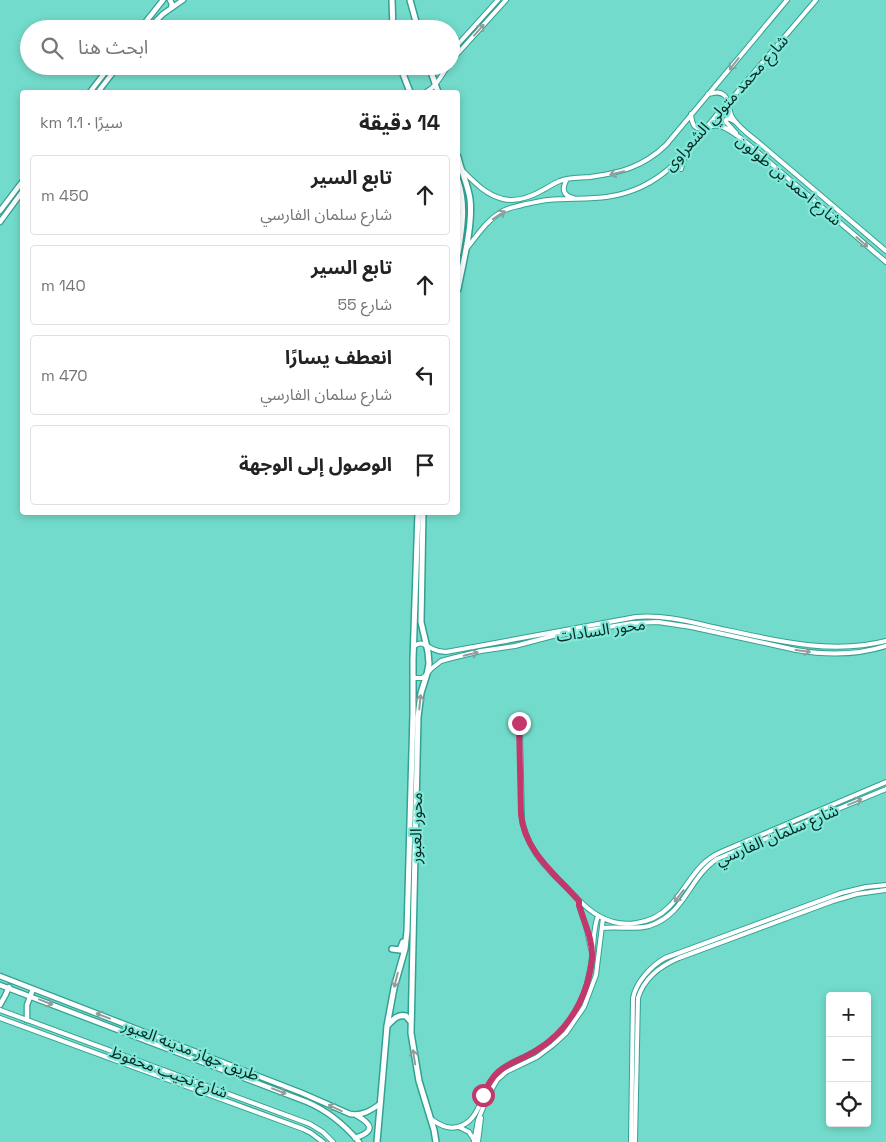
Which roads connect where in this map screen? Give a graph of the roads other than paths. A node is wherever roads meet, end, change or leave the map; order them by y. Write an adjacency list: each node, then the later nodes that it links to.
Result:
1 (163, 0): 11 (main road)
2 (170, 0): 10 (main road)
3 (183, 0): 10 (main road)
4 (392, 0): 13 (highway)
5 (498, 0): 15 (street)
6 (506, 0): 18 (street, one-way to 6)
7 (787, 0): 17 (street, شارع محمد متولي الشعراوى)
8 (816, 0): 19 (street, شارع محمد متولي الشعراوى)
9 (412, 1): 14 (highway)
10 (171, 8): 12 (main road)
11 (147, 20)
12 (158, 20)
13 (393, 20)
14 (416, 20)
15 (460, 42)
16 (743, 43): 17 (street)
17 (748, 47): 32 (street, شارع محمد متولي الشعراوى, one-way to 32)
18 (460, 51)
19 (771, 53): 20 (street); 33 (street, شارع محمد متولي الشعراوى)
20 (776, 57)
21 (103, 75): 27 (main road)
22 (111, 75): 28 (main road)
23 (433, 75): 26 (highway)
24 (442, 75): 26 (street)
25 (403, 76): 29 (highway)
26 (436, 85): 30 (street); 31 (highway)
27 (92, 90)
28 (100, 90)
29 (409, 90)
30 (431, 90)
31 (437, 90)
32 (708, 94): 33 (street); 34 (street, شارع محمد متولي الشعراوى)
33 (728, 103): 35 (street, شارع احمد بن طولون); 36 (street, شارع محمد متولي الشعراوى)
34 (691, 114): 36 (street, شارع احمد بن طولون); 42 (street, شارع محمد متولي الشعراوى, one-way to 42)
35 (738, 124): 37 (street); 53 (street, شارع احمد بن طولون)
36 (707, 127): 37 (street, شارع احمد بن طولون); 38 (street, شارع محمد متولي الشعراوى)
37 (741, 138): 54 (street, شارع احمد بن طولون, one-way to 54)
38 (685, 154): 41 (street); 46 (street, شارع محمد متولي الشعراوى)
39 (460, 164): 40 (highway)
40 (461, 168): 42 (street, شارع محمد متولي الشعراوى); 52 (highway)
41 (681, 169)
42 (567, 179): 47 (street)
43 (20, 185): 49 (main road)
44 (460, 188): 51 (highway)
45 (20, 195): 50 (main road)
46 (606, 198): 47 (street, شارع محمد متولي الشعراوى); 48 (street)
47 (579, 199): 52 (street, شارع محمد متولي الشعراوى, one-way to 47)
48 (606, 205)
49 (0, 211)
50 (0, 222)
51 (460, 238)
52 (466, 250): 55 (highway)
53 (886, 251)
54 (886, 262)
55 (460, 285)
56 (418, 515): 66 (highway, محور العبور)
57 (423, 515): 63 (highway, محور العبور)
58 (644, 616): 59 (street, محور السادات); 60 (street); 63 (street, محور السادات)
59 (658, 616): 61 (street); 64 (street, محور السادات)
60 (644, 622): 61 (street, محور السادات); 68 (street, محور السادات, one-way to 60)
61 (658, 622): 67 (street, محور السادات, one-way to 67)
62 (886, 640): 64 (street, محور السادات)
63 (427, 646): 66 (street, محور السادات); 68 (highway, محور العبور)
64 (827, 646): 67 (street)
65 (886, 646): 67 (street, محور السادات)
66 (413, 647): 69 (highway, محور العبور)
67 (827, 653)
68 (428, 674): 69 (street, محور السادات); 92 (highway, محور العبور, one-way to 68)
69 (413, 677): 78 (highway, محور العبور)
70 (517, 716): 75 (street, شارع سلمان الفارسي)
71 (886, 782): 77 (street, شارع سلمان الفارسي, one-way to 77)
72 (886, 789): 79 (street, شارع سلمان الفارسي, one-way to 72)
73 (886, 885): 115 (street)
74 (886, 890): 116 (street)
75 (579, 901): 76 (street, شارع سلمان الفارسي); 81 (street)
76 (598, 916): 77 (street, شارع سلمان الفارسي); 81 (street)
77 (603, 918): 79 (street)
78 (408, 922): 80 (highway); 93 (highway, محور العبور, one-way to 93)
79 (602, 928): 103 (street)
80 (392, 949)
81 (592, 957): 106 (street)
82 (0, 976): 83 (main road, طريق جهاز مدينه العبور)
83 (10, 980): 85 (main road); 86 (main road, طريق جهاز مدينه العبور)
84 (0, 985): 85 (main road, طريق جهاز مدينه العبور)
85 (9, 988): 87 (main road, طريق جهاز مدينه العبور); 88 (main road)
86 (33, 989): 87 (main road); 94 (main road, طريق جهاز مدينه العبور, one-way to 86)
87 (30, 996): 91 (main road); 95 (main road, طريق جهاز مدينه العبور, one-way to 95)
88 (0, 1005)
89 (0, 1010): 91 (street, شارع نجيب محفوظ)
90 (0, 1018): 97 (street, شارع نجيب محفوظ)
91 (27, 1020): 96 (street, شارع نجيب محفوظ)
92 (411, 1023): 93 (highway); 105 (highway, محور العبور, one-way to 92)
93 (387, 1026): 102 (highway, محور العبور)
94 (151, 1035): 95 (main road); 98 (main road, طريق جهاز مدينه العبور)
95 (148, 1042): 99 (main road, طريق جهاز مدينه العبور)
96 (113, 1052): 97 (street); 100 (street, شارع نجيب محفوظ)
97 (110, 1059): 101 (street, شارع نجيب محفوظ)
98 (258, 1076): 99 (main road); 104 (main road, طريق جهاز مدينه العبور, one-way to 98)
99 (255, 1082): 109 (main road, طريق جهاز مدينه العبور, one-way to 109)
100 (220, 1091): 101 (street); 111 (street, شارع نجيب محفوظ)
101 (218, 1098): 110 (street, شارع نجيب محفوظ)
102 (380, 1104): 104 (main road); 112 (highway, محور العبور)
103 (483, 1108): 107 (street); 114 (street)
104 (356, 1115): 109 (main road)
105 (431, 1119): 108 (street); 113 (highway, محور العبور)
106 (471, 1119): 107 (street); 108 (street)
107 (478, 1120): 114 (street)
108 (458, 1127): 114 (street)
109 (357, 1140)
110 (323, 1142)
111 (333, 1142)
112 (377, 1142)
113 (436, 1142)
114 (476, 1142)
115 (630, 1142)
116 (636, 1142)

